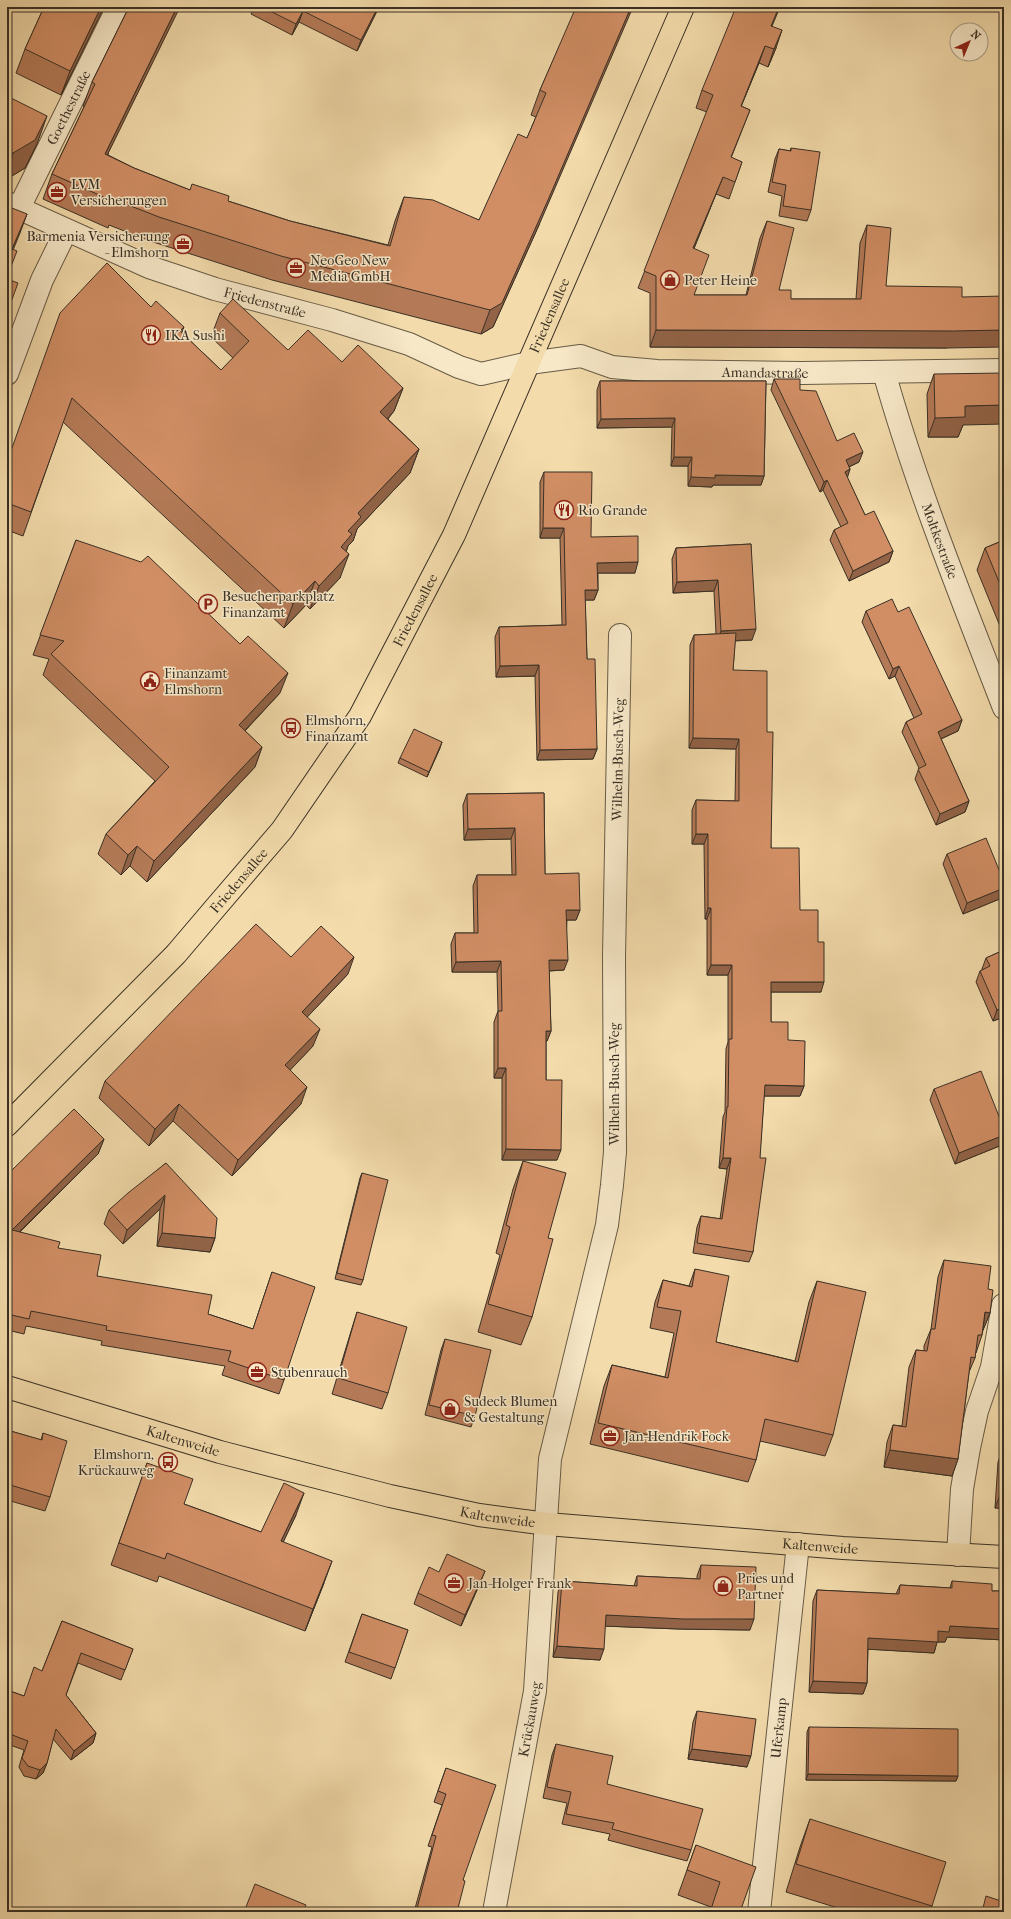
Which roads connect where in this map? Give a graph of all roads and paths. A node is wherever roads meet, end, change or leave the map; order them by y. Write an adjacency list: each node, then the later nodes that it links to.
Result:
1 (118, 7): 3 (street, Goethestraße)
2 (683, 7): 5 (main road, Friedensallee)
3 (13, 206): 4 (street, Friedenstraße)
4 (66, 231): 5 (street, Friedenstraße); 8 (street)
5 (529, 363): 7 (street, Amandastraße); 11 (main road, Friedensallee)
6 (1004, 370): 7 (street, Amandastraße)
7 (884, 372): 10 (street, Moltkestraße)
8 (7, 374)
9 (620, 635): 14 (street, Wilhelm-Busch-Weg)
10 (1004, 708)
11 (7, 1125)
12 (1002, 1305): 16 (street)
13 (7, 1387): 14 (main road, Kaltenweide)
14 (547, 1524): 15 (main road, Kaltenweide); 18 (street, Krückauweg)
15 (798, 1544): 16 (main road, Kaltenweide); 19 (street, Uferkamp)
16 (958, 1555): 17 (main road, Kaltenweide)
17 (1004, 1557)
18 (494, 1912)
19 (759, 1912)

